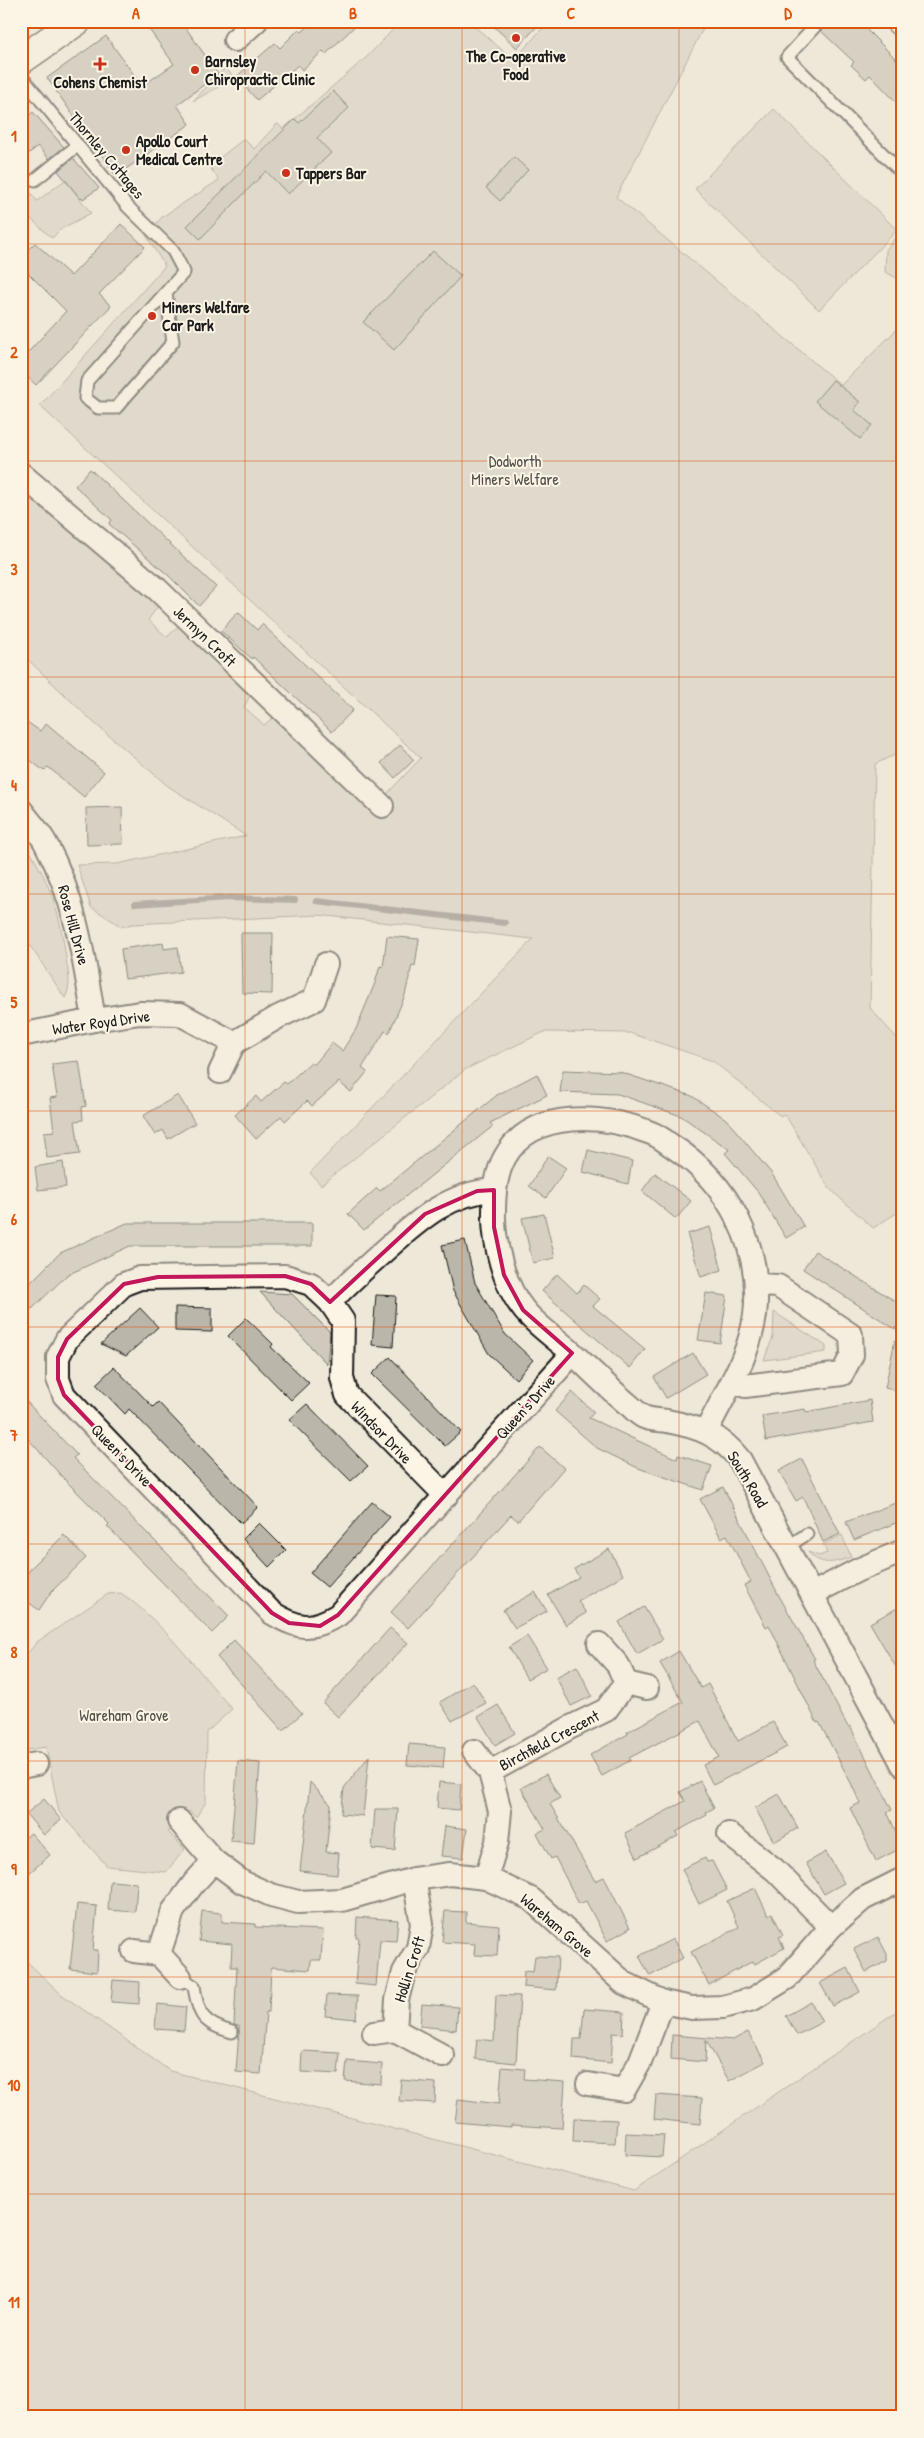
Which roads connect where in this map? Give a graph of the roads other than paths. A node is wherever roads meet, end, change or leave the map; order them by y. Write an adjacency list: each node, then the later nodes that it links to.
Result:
1 (77, 21): 5 (main road)
2 (256, 21): 4 (street)
3 (820, 21): 8 (lane)
4 (235, 40)
5 (21, 60)
6 (21, 76): 7 (lane, Thornley Cottages)
7 (78, 145): 9 (lane); 10 (lane, Thornley Cottages)
8 (903, 174)
9 (35, 180)
10 (166, 292): 10 (lane)
11 (21, 474): 12 (street, Jermyn Croft)
12 (382, 806)
13 (21, 810): 15 (street, Rose Hill Drive)
14 (326, 964): 17 (street)
15 (94, 1020): 16 (street, Water Royd Drive); 17 (street, Water Royd Drive)
16 (21, 1035)
17 (234, 1043): 18 (street)
18 (220, 1072)
19 (494, 1190): 20 (street, South Road); 21 (street); 22 (street, South Road)
20 (756, 1285): 23 (street, South Road); 23 (street)
21 (330, 1302): 25 (street, Windsor Drive); 25 (street, Queen's Drive)
22 (572, 1353): 24 (street, South Road); 25 (street, Queen's Drive)
23 (734, 1381): 24 (street, South Road)
24 (706, 1432): 27 (street, South Road)
25 (446, 1496)
26 (807, 1534): 27 (lane)
27 (786, 1546): 29 (street, South Road)
28 (903, 1551): 29 (street)
29 (812, 1594): 32 (street, South Road)
30 (599, 1644): 33 (street, Birchfield Crescent)
31 (474, 1751): 33 (street, Birchfield Crescent)
32 (903, 1765)
33 (490, 1772): 37 (street, Birchfield Crescent)
34 (179, 1820): 36 (street, Wareham Grove)
35 (728, 1834): 40 (street)
36 (214, 1861): 38 (street, Wareham Grove); 42 (street)
37 (486, 1878): 38 (street, Wareham Grove); 44 (street, Wareham Grove)
38 (414, 1879): 46 (street, Hollin Croft)
39 (903, 1879): 40 (street, Wareham Grove)
40 (831, 1927): 44 (street, Wareham Grove)
41 (134, 1952): 42 (street)
42 (159, 1954): 43 (street)
43 (180, 1977): 45 (lane)
44 (663, 2002): 47 (street)
45 (232, 2032)
46 (444, 2056)
47 (588, 2084)

